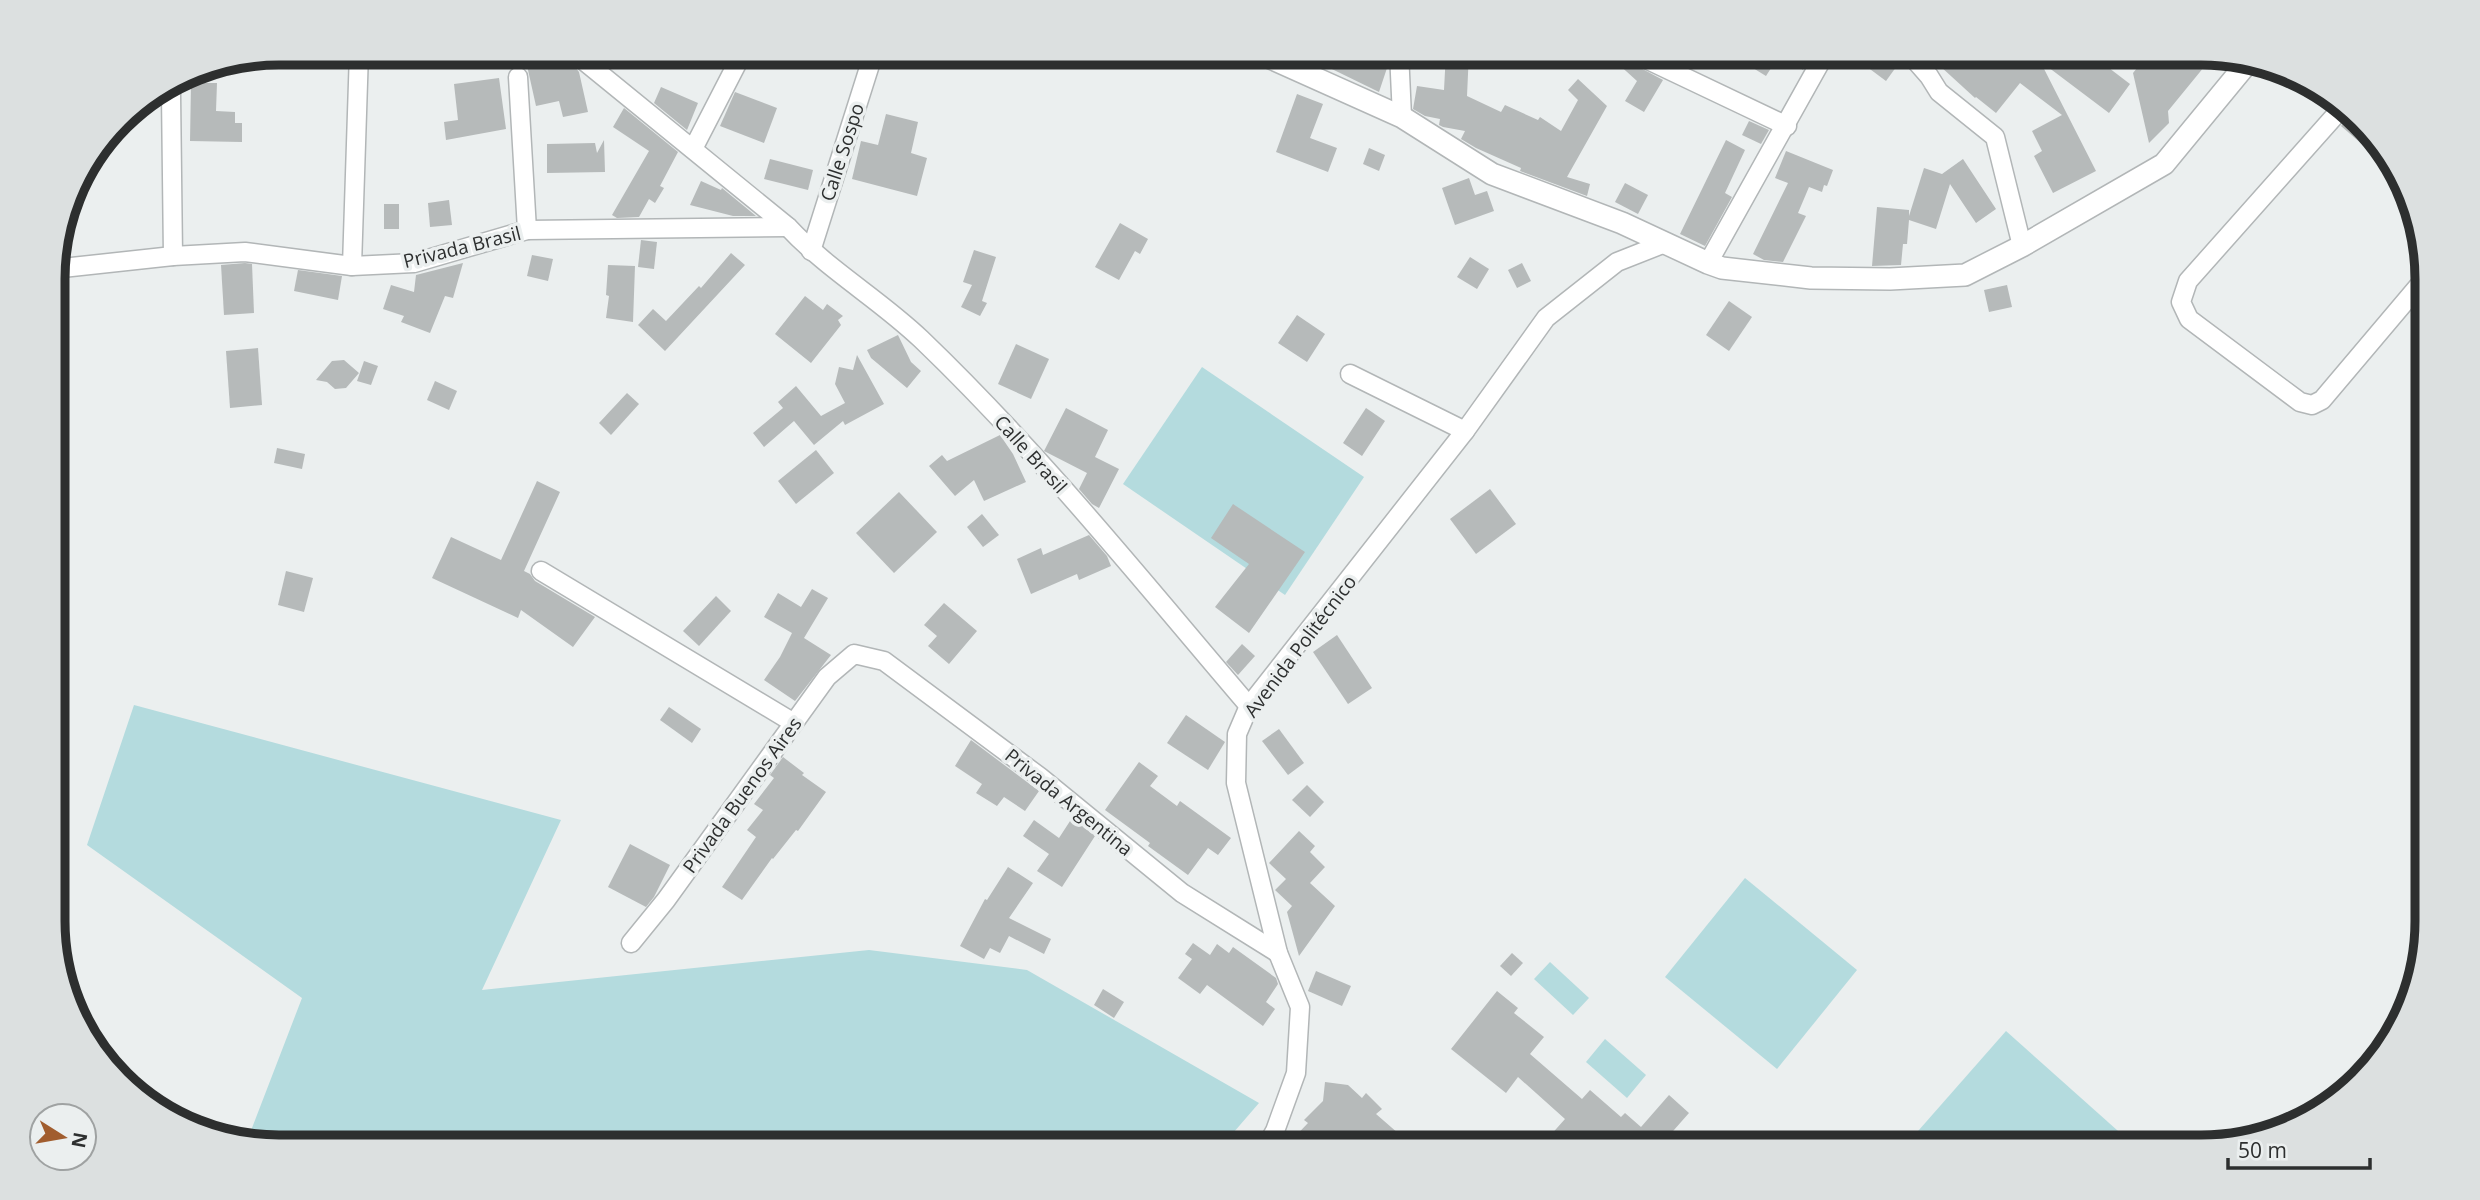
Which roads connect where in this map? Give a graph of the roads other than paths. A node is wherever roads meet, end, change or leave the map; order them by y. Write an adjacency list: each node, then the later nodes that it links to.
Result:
1 (359, 65): 24 (street)
2 (589, 65): 16 (street, Calle Brasil)
3 (736, 65): 16 (street)
4 (870, 65): 21 (street, Calle Sospo)
5 (1286, 65): 14 (street)
6 (1400, 65): 14 (street)
7 (1659, 65): 15 (street)
8 (1819, 65): 15 (street)
9 (1919, 65): 20 (street)
10 (2242, 69): 20 (street)
11 (518, 77): 18 (street)
12 (171, 94): 22 (street)
13 (2337, 114): 26 (street)
14 (1402, 117): 19 (street)
15 (1787, 126): 23 (street)
16 (693, 149): 17 (street, Calle Brasil)
17 (788, 227): 18 (street, Privada Brasil); 21 (street, Calle Brasil)
18 (527, 230): 24 (street, Privada Brasil)
19 (1665, 243): 23 (street); 28 (street, Avenida Politécnico)
20 (2022, 246): 23 (street)
21 (811, 251): 31 (street, Calle Brasil)
22 (173, 256): 24 (street, Privada Brasil); 25 (street, Privada Brasil)
23 (1708, 263)
24 (352, 266)
25 (65, 268)
26 (2415, 290)
27 (1350, 374): 28 (street)
28 (1465, 431): 31 (street, Avenida Politécnico)
29 (541, 570): 32 (street)
30 (859, 654): 32 (street, Privada Buenos Aires); 34 (street, Privada Argentina)
31 (1249, 706): 34 (street, Avenida Politécnico)
32 (794, 723): 33 (street, Privada Buenos Aires)
33 (631, 943)
34 (1279, 953): 35 (street, Avenida Politécnico)
35 (1273, 1135)

